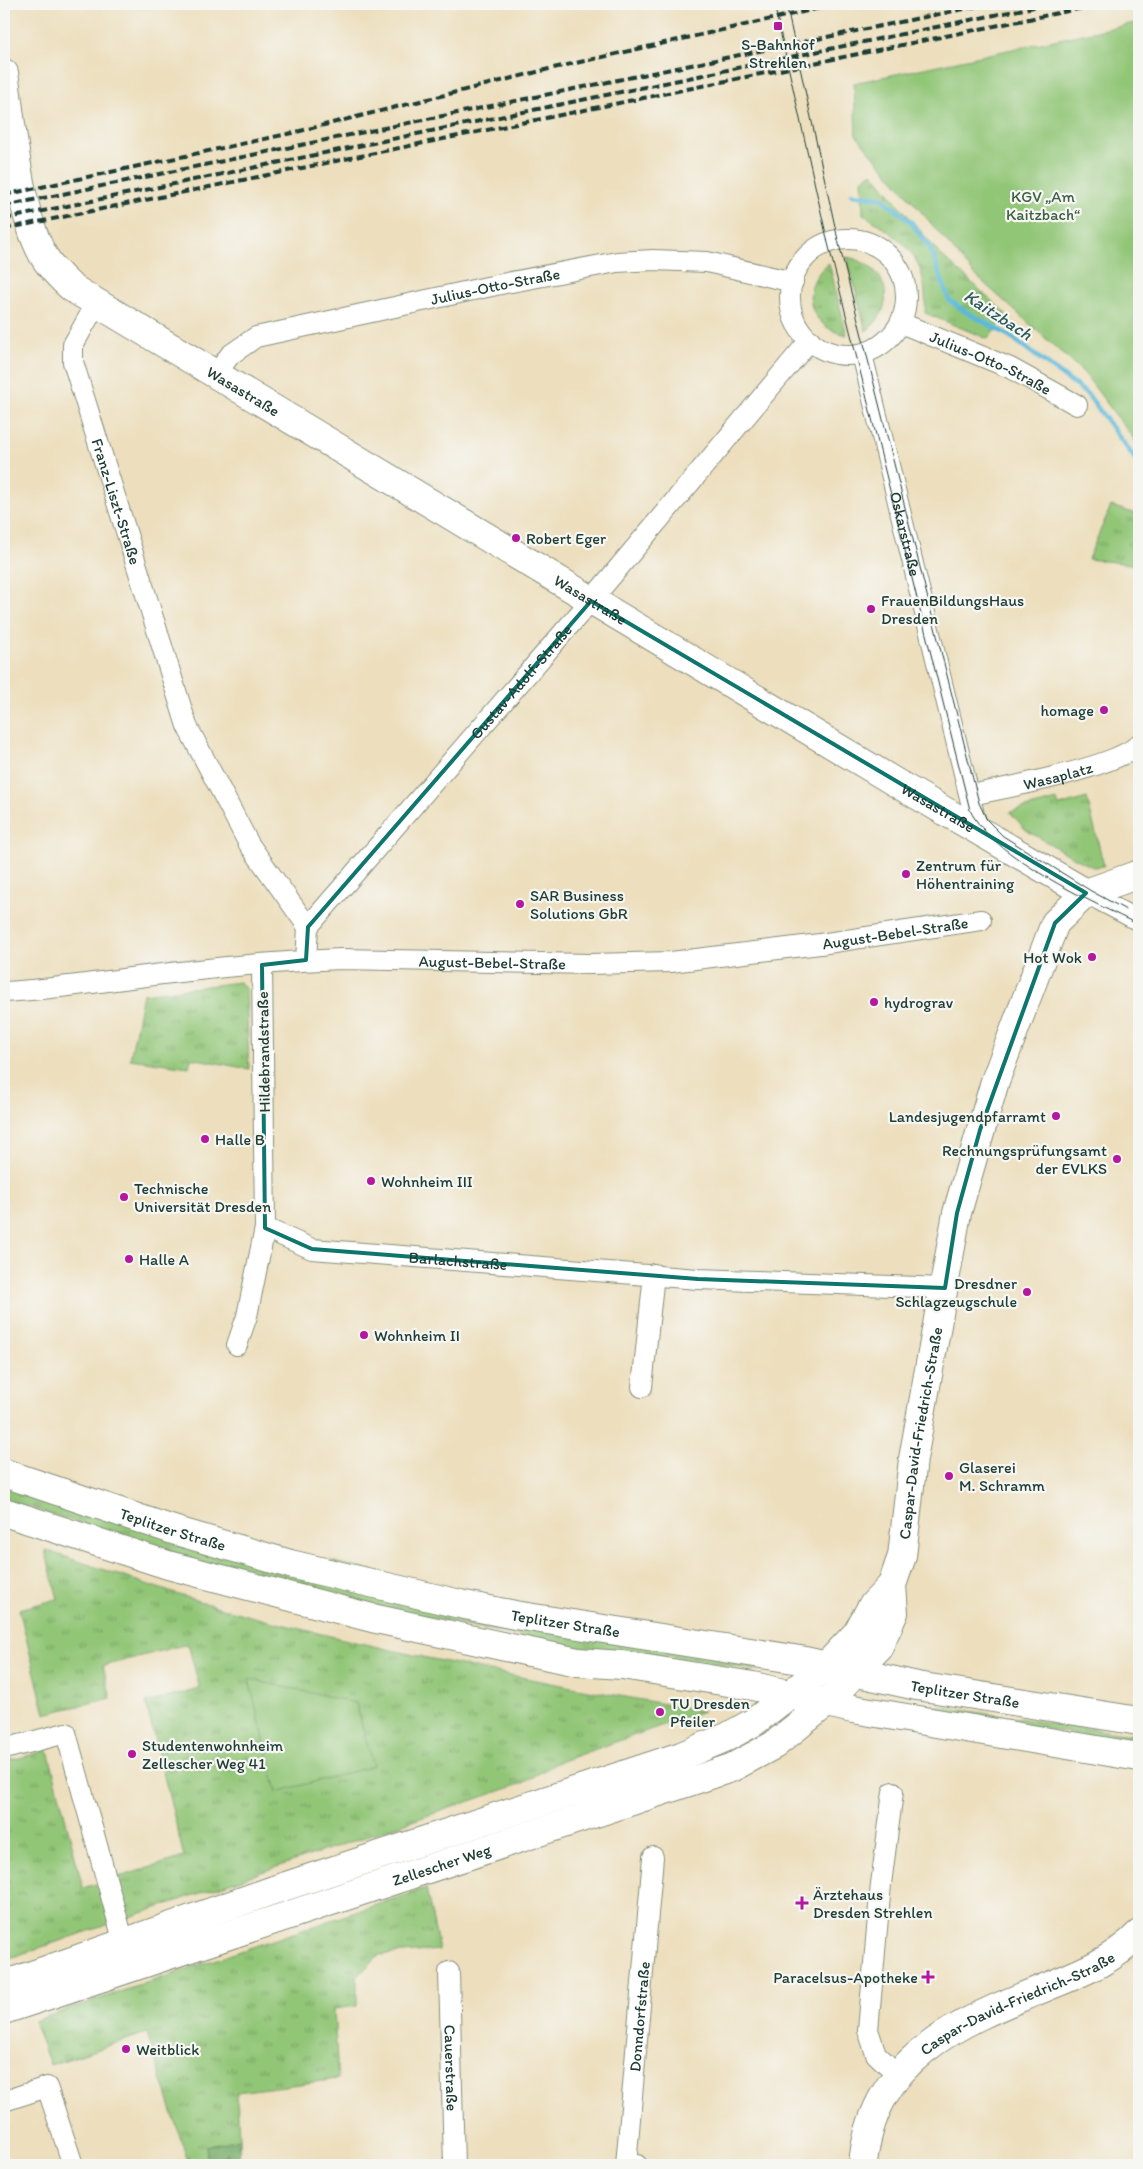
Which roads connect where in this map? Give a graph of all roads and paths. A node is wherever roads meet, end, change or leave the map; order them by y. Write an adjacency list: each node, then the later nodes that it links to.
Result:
1 (4, 73): 3 (main road)
2 (792, 282): 4 (street); 5 (street); 7 (street, Julius-Otto-Straße)
3 (96, 304): 7 (main road, Wasastraße); 17 (street, Franz-Liszt-Straße)
4 (901, 323): 6 (street); 8 (street, Julius-Otto-Straße)
5 (810, 340): 6 (street); 9 (street, Gustav-Adolf-Straße)
6 (862, 354): 11 (street, Oskarstraße)
7 (216, 376): 9 (main road, Wasastraße)
8 (1077, 405)
9 (591, 601): 12 (main road, Wasastraße); 17 (street, Gustav-Adolf-Straße)
10 (1139, 744): 11 (street, Wasaplatz)
11 (970, 795): 12 (street, Oskarstraße)
12 (978, 831): 14 (main road, Wasastraße)
13 (1139, 874): 14 (main road)
14 (1086, 893): 16 (street); 23 (main road, Caspar-David-Friedrich-Straße)
15 (980, 920): 18 (street, August-Bebel-Straße)
16 (1139, 921)
17 (308, 927): 18 (street)
18 (306, 960): 19 (street, August-Bebel-Straße)
19 (262, 965): 20 (street, August-Bebel-Straße); 21 (street, Hildebrandstraße)
20 (4, 992)
21 (265, 1228): 22 (street, Barlachstraße); 24 (street, Hildebrandstraße)
22 (654, 1274): 23 (street, Barlachstraße); 25 (street)
23 (945, 1288): 28 (main road, Caspar-David-Friedrich-Straße)
24 (237, 1345)
25 (642, 1387)
26 (4, 1473): 29 (main road, Teplitzer Straße)
27 (4, 1512): 31 (main road, Teplitzer Straße)
28 (892, 1585): 29 (main road, Caspar-David-Friedrich-Straße); 30 (main road, Caspar-David-Friedrich-Straße)
29 (826, 1666): 30 (main road, Teplitzer Straße); 31 (main road, Zellescher Weg)
30 (855, 1674): 32 (main road, Zellescher Weg); 33 (main road, Teplitzer Straße)
31 (789, 1695): 32 (main road, Teplitzer Straße); 39 (main road, Zellescher Weg)
32 (826, 1703): 35 (main road, Teplitzer Straße); 42 (main road, Zellescher Weg)
33 (1139, 1721)
34 (4, 1749): 39 (street)
35 (1139, 1757)
36 (893, 1792): 43 (street)
37 (653, 1857): 47 (street, Donndorfstraße)
38 (1139, 1934): 43 (main road, Caspar-David-Friedrich-Straße)
39 (124, 1943): 41 (main road, Zellescher Weg)
40 (450, 1972): 46 (street, Cauerstraße)
41 (4, 1985)
42 (4, 2010)
43 (897, 2074): 48 (main road, Caspar-David-Friedrich-Straße)
44 (4, 2101): 45 (street)
45 (73, 2165)
46 (454, 2165)
47 (627, 2165)
48 (864, 2165)

